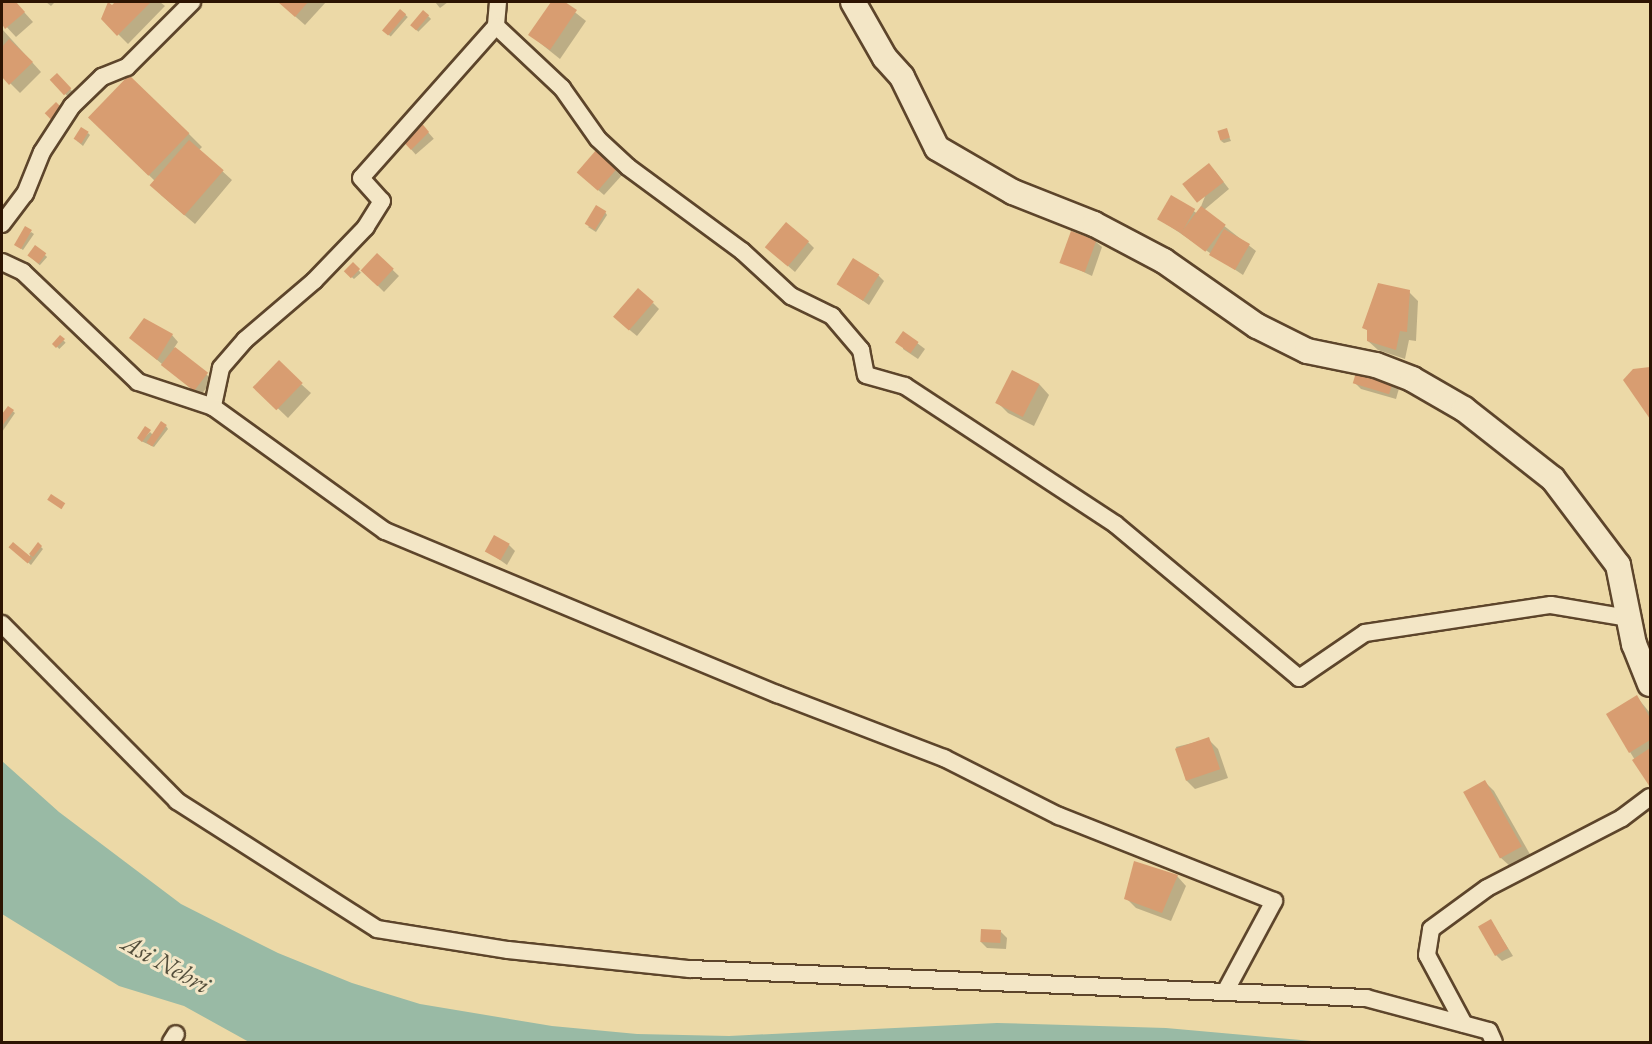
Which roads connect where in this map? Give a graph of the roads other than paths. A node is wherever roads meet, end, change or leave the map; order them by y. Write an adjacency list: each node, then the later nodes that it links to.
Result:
1 (192, 2): 5 (street)
2 (498, 2): 4 (street)
3 (853, 2): 8 (street)
4 (496, 26): 7 (street); 8 (street)
5 (2, 224)
6 (2, 262): 7 (street)
7 (213, 407): 12 (street)
8 (1629, 618): 10 (street)
9 (2, 624): 12 (street)
10 (1650, 684)
11 (1650, 797): 13 (street)
12 (1226, 990): 13 (street)
13 (1464, 1024): 14 (street)
14 (1494, 1042)

